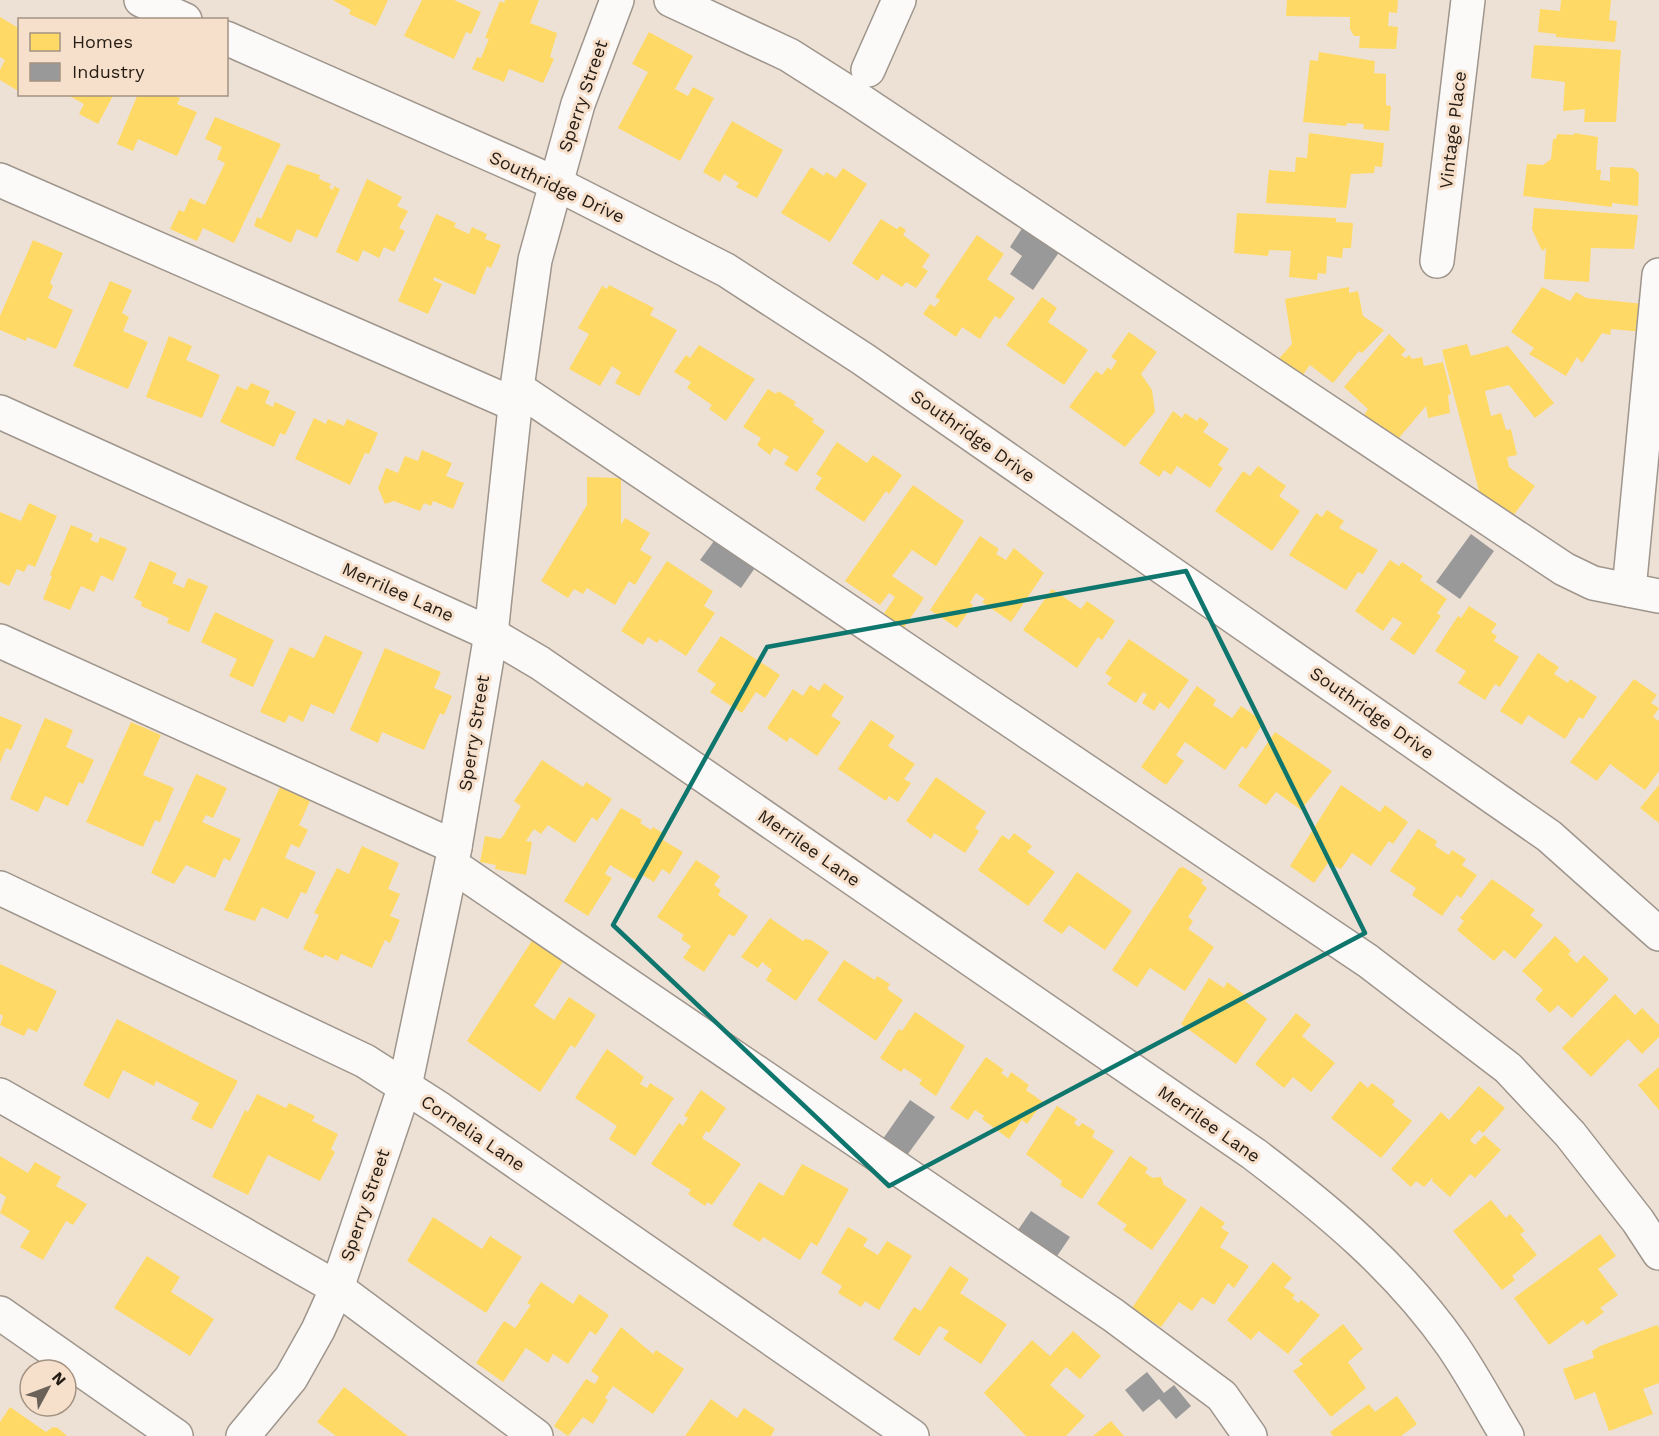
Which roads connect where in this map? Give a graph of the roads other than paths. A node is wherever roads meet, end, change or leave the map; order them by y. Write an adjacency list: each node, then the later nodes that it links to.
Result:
1 (141, 0): 6 (street)
2 (617, 0): 10 (street, Sperry Street)
3 (671, 0): 15 (street)
4 (899, 0): 8 (street)
5 (1468, 0): 11 (street, Vintage Place)
6 (180, 18)
7 (228, 39): 10 (street, Southridge Drive)
8 (868, 70)
9 (0, 180): 13 (street)
10 (555, 183): 13 (street, Sperry Street); 20 (street, Southridge Drive)
11 (1437, 261)
12 (1659, 275): 15 (street)
13 (517, 396): 16 (street, Sperry Street); 23 (street)
14 (0, 412): 16 (street, Merrilee Lane)
15 (1644, 593)
16 (491, 634): 18 (street, Sperry Street); 31 (street, Merrilee Lane)
17 (0, 641): 18 (street)
18 (453, 856): 21 (street, Sperry Street); 30 (street)
19 (0, 888): 21 (street, Cornelia Lane)
20 (1659, 934)
21 (405, 1086): 24 (street, Sperry Street); 29 (street, Cornelia Lane)
22 (0, 1095): 24 (street)
23 (1659, 1253)
24 (337, 1288): 27 (street, Sperry Street); 28 (street)
25 (0, 1313): 26 (street)
26 (176, 1436)
27 (243, 1436)
28 (536, 1436)
29 (912, 1436)
30 (1250, 1436)
31 (1507, 1436)

